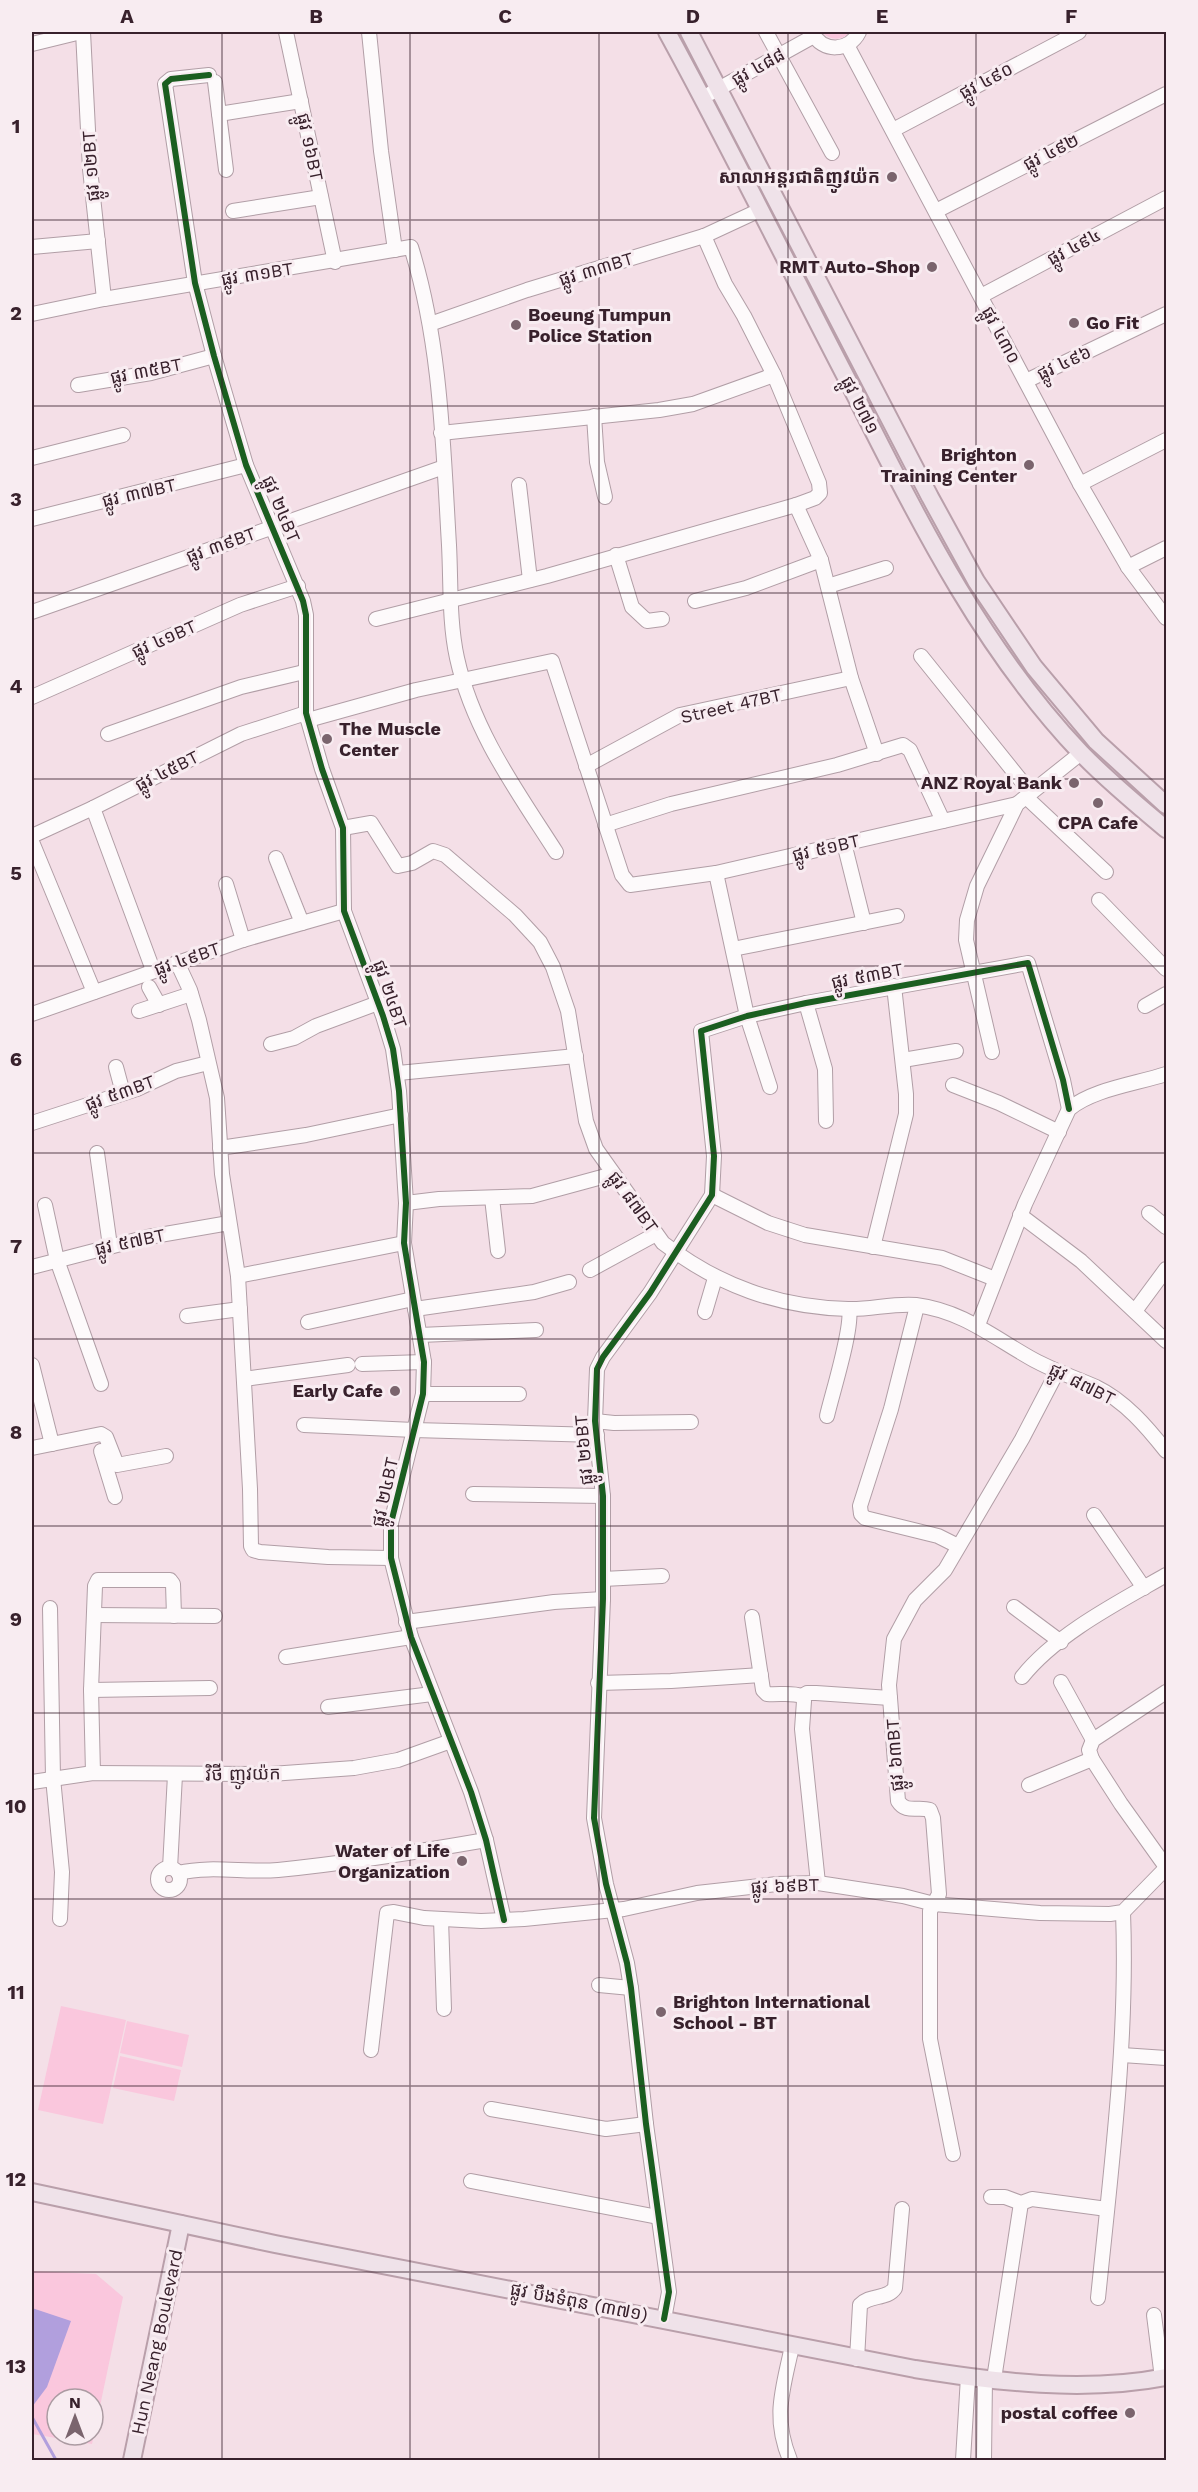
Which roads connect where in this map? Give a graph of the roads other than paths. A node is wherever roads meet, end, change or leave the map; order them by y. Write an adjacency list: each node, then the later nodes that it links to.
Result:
1 (82, 32): 10 (street); 27 (street, ផ្លូវ ១២BT)
2 (286, 32): 16 (street, ផ្លូវ ១៦BT)
3 (369, 32): 29 (street)
4 (667, 32): 15 (main road, ផ្លូវ ២៧១)
5 (689, 32): 13 (main road, ផ្លូវ ២៧១)
6 (766, 32): 12 (street)
7 (859, 32): 11 (street)
8 (1079, 32): 18 (street, ផ្លូវ ៤៩០)
9 (813, 34): 11 (street); 12 (street, ផ្លូវ ៤៨៨)
10 (32, 44)
11 (847, 45): 18 (street, ផ្លូវ ៤៣០)
12 (779, 56): 13 (street, ផ្លូវ ៤៨៨); 19 (street)
13 (720, 88): 15 (street, ផ្លូវ ៤៨៨); 79 (main road, ផ្លូវ ២៧១)
14 (1167, 94): 25 (street, ផ្លូវ ៤៩២)
15 (702, 97): 23 (main road, ផ្លូវ ២៧១)
16 (301, 101): 17 (street); 21 (street, ផ្លូវ ១៦BT)
17 (219, 114): 20 (street); 31 (street, ផ្លូវ ២៤BT)
18 (893, 130): 25 (street, ផ្លូវ ៤៣០)
19 (832, 153)
20 (226, 170)
21 (321, 197): 24 (street); 30 (street, ផ្លូវ ១៦BT)
22 (1167, 198): 32 (street, ផ្លូវ ៤៩៤)
23 (760, 210): 26 (street, ផ្លូវ ៣៣BT); 75 (main road, ផ្លូវ ២៧១)
24 (232, 211)
25 (936, 211): 32 (street, ផ្លូវ ៤៣០)
26 (704, 236): 36 (street, ផ្លូវ ៣៣BT); 38 (street)
27 (98, 241): 28 (street); 33 (street, ផ្លូវ ១២BT)
28 (32, 247)
29 (395, 250): 30 (street, ផ្លូវ ៣១BT); 36 (street, ផ្លូវ ៣១BT)
30 (335, 261): 31 (street, ផ្លូវ ៣១BT)
31 (195, 283): 33 (street, ផ្លូវ ៣១BT); 37 (street, ផ្លូវ ២៤BT)
32 (981, 296): 39 (street, ផ្លូវ ៤៣០)
33 (104, 299): 34 (street, ផ្លូវ ៣១BT)
34 (32, 314)
35 (1167, 314): 39 (street, ផ្លូវ ៤៩៦)
36 (430, 324): 42 (street)
37 (214, 356): 40 (street, ផ្លូវ ៣៥BT); 46 (street, ផ្លូវ ២៤BT)
38 (774, 375): 41 (street); 51 (street)
39 (1026, 381): 48 (street, ផ្លូវ ៤៣០)
40 (78, 385)
41 (594, 416): 42 (street); 50 (street)
42 (441, 433): 47 (street)
43 (123, 435): 45 (street)
44 (1167, 440): 48 (street)
45 (32, 458)
46 (246, 465): 52 (street, ផ្លូវ ៣៧BT); 53 (street, ផ្លូវ ២៤BT)
47 (444, 467): 53 (street, ផ្លូវ ៣៩BT); 62 (street)
48 (1080, 484): 57 (street, ផ្លូវ ៤៣០)
49 (519, 485): 59 (street)
50 (605, 497)
51 (796, 505): 55 (street); 56 (street)
52 (32, 519)
53 (271, 527): 60 (street, ផ្លូវ ២៤BT); 64 (street, ផ្លូវ ៣៩BT)
54 (1167, 548): 57 (street)
55 (616, 555): 59 (street); 67 (street)
56 (821, 560): 61 (street); 63 (street)
57 (1128, 567): 65 (street, ផ្លូវ ៤៣០)
58 (886, 568): 61 (street)
59 (530, 580): 62 (street)
60 (298, 586): 69 (street, ផ្លូវ ២៤BT); 72 (street, ផ្លូវ ៤១BT)
61 (828, 586): 70 (street)
62 (452, 600): 66 (street); 71 (street)
63 (695, 601)
64 (32, 612)
65 (1167, 618)
66 (376, 619)
67 (662, 619)
68 (921, 656): 78 (street)
69 (304, 672): 73 (street, ផ្លូវ ២៤BT); 74 (street)
70 (851, 678): 76 (street); 77 (street, Street 47BT)
71 (463, 680): 73 (street, ផ្លូវ ៤៥BT); 77 (street, ផ្លូវ ៤៥BT); 88 (street)
72 (32, 697)
73 (307, 716): 80 (street, ផ្លូវ ៤៥BT); 83 (street, ផ្លូវ ២៤BT)
74 (108, 734)
75 (1081, 753): 78 (street); 84 (main road, ផ្លូវ ២៧១)
76 (877, 754): 81 (street); 82 (street)
77 (586, 766): 82 (street)
78 (1025, 798): 81 (street, ផ្លូវ ៥១BT); 90 (street); 103 (street)
79 (1167, 805)
80 (93, 808): 85 (street, ផ្លូវ ៤៥BT); 102 (street)
81 (943, 821): 87 (street, ផ្លូវ ៥១BT)
82 (605, 825): 91 (street, ផ្លូវ ៥១BT)
83 (344, 828): 94 (street, ផ្លូវ ២៤BT); 120 (street, ផ្លូវ ៨៧BT)
84 (1167, 829)
85 (32, 836)
86 (32, 842): 106 (street)
87 (844, 843): 91 (street, ផ្លូវ ៥១BT); 97 (street)
88 (556, 852)
89 (276, 858): 96 (street)
90 (1106, 872)
91 (717, 873): 99 (street)
92 (226, 884): 98 (street)
93 (1099, 900): 101 (street)
94 (344, 911): 96 (street, ផ្លូវ ៤៩BT); 109 (street, ផ្លូវ ២៤BT)
95 (897, 916): 97 (street)
96 (302, 923): 98 (street, ផ្លូវ ៤៩BT)
97 (864, 923): 99 (street)
98 (243, 940): 100 (street, ផ្លូវ ៤៩BT)
99 (733, 949): 115 (street)
100 (177, 962): 102 (street, ផ្លូវ ៤៩BT); 107 (street)
101 (1167, 969)
102 (153, 970): 106 (street, ផ្លូវ ៤៩BT)
103 (974, 973): 104 (street, ផ្លូវ ៥៣BT); 119 (street); 129 (street, ផ្លូវ ៥៣BT)
104 (894, 986): 110 (street, ផ្លូវ ៥៣BT); 121 (street)
105 (149, 987): 111 (street)
106 (93, 992): 114 (street, ផ្លូវ ៤៩BT)
107 (191, 994): 111 (street); 122 (street)
108 (1167, 994): 112 (street)
109 (378, 1003): 117 (street); 124 (street, ផ្លូវ ២៤BT)
110 (806, 1003): 115 (street, ផ្លូវ ៥៣BT); 131 (street)
111 (159, 1005): 113 (street)
112 (1145, 1006)
113 (140, 1011)
114 (32, 1014)
115 (747, 1017): 116 (street, ផ្លូវ ៥៣BT); 127 (street)
116 (712, 1026): 137 (street, ផ្លូវ ២៦BT)
117 (271, 1044)
118 (956, 1051): 121 (street)
119 (992, 1052)
120 (576, 1056): 124 (street); 136 (street, ផ្លូវ ៨៧BT)
121 (903, 1060): 148 (street)
122 (208, 1063): 128 (street, ផ្លូវ ៥៣BT); 134 (street)
123 (116, 1067): 128 (street)
124 (398, 1073): 130 (street, ផ្លូវ ២៤BT)
125 (1167, 1074): 129 (street)
126 (953, 1085): 133 (street)
127 (770, 1087)
128 (123, 1093): 132 (street, ផ្លូវ ៥៣BT)
129 (1069, 1109): 133 (street)
130 (401, 1115): 134 (street); 139 (street, ផ្លូវ ២៤BT)
131 (826, 1120)
132 (32, 1123)
133 (1059, 1132): 142 (street)
134 (220, 1148): 143 (street)
135 (97, 1153): 147 (street)
136 (612, 1174): 138 (street); 145 (street, ផ្លូវ ៨៧BT)
137 (712, 1195): 148 (street); 150 (street, ផ្លូវ ២៦BT)
138 (492, 1198): 139 (street); 149 (street)
139 (406, 1203): 146 (street, ផ្លូវ ២៤BT)
140 (45, 1205): 151 (street)
141 (1149, 1213): 144 (street)
142 (1020, 1215): 157 (street); 163 (street)
143 (229, 1224): 147 (street, ផ្លូវ ៥៧BT); 155 (street)
144 (1167, 1227)
145 (656, 1234): 150 (street, ផ្លូវ ៨៧BT); 154 (street)
146 (404, 1243): 155 (street); 159 (street, ផ្លូវ ២៤BT)
147 (110, 1246): 151 (street, ផ្លូវ ៥៧BT)
148 (873, 1247): 157 (street)
149 (498, 1251)
150 (677, 1254): 156 (street, ផ្លូវ ៨៧BT); 179 (street, ផ្លូវ ២៦BT)
151 (57, 1260): 152 (street, ផ្លូវ ៥៧BT); 175 (street)
152 (32, 1267)
153 (1167, 1269): 163 (street)
154 (590, 1270)
155 (238, 1276): 161 (street)
156 (715, 1278): 162 (street, ផ្លូវ ៨៧BT); 164 (street)
157 (995, 1279): 167 (street)
158 (569, 1282): 159 (street)
159 (414, 1304): 166 (street); 169 (street, ផ្លូវ ២៤BT)
160 (917, 1306): 162 (street, ផ្លូវ ៨៧BT); 167 (street, ផ្លូវ ៨៧BT); 193 (street)
161 (240, 1309): 165 (street); 174 (street)
162 (849, 1309): 178 (street)
163 (1135, 1311): 170 (street)
164 (705, 1312)
165 (188, 1316)
166 (308, 1322)
167 (978, 1325): 173 (street, ផ្លូវ ៨៧BT)
168 (536, 1330): 169 (street)
169 (420, 1335): 171 (street, ផ្លូវ ២៤BT)
170 (1167, 1341)
171 (424, 1362): 174 (street); 176 (street, ផ្លូវ ២៤BT)
172 (32, 1365): 185 (street)
173 (1057, 1372): 187 (street, ផ្លូវ ៨៧BT); 193 (street, ផ្លូវ ៦៣BT)
174 (244, 1379): 194 (street)
175 (101, 1384)
176 (423, 1394): 177 (street); 182 (street, ផ្លូវ ២៤BT)
177 (519, 1394)
178 (827, 1416)
179 (595, 1421): 180 (street); 184 (street, ផ្លូវ ២៦BT)
180 (691, 1422)
181 (304, 1425): 182 (street)
182 (414, 1431): 184 (street); 194 (street, ផ្លូវ ២៤BT)
183 (96, 1434): 185 (street); 188 (street); 191 (street)
184 (597, 1435): 190 (street, ផ្លូវ ២៦BT)
185 (52, 1444): 186 (street)
186 (32, 1448)
187 (1167, 1451)
188 (166, 1456)
189 (473, 1494): 190 (street)
190 (603, 1496): 197 (street, ផ្លូវ ២៦BT)
191 (115, 1497)
192 (1094, 1515): 198 (street)
193 (958, 1546): 219 (street, ផ្លូវ ៦៣BT)
194 (392, 1558): 206 (street, ផ្លូវ ២៤BT)
195 (1167, 1575): 198 (street)
196 (662, 1576): 197 (street)
197 (603, 1579): 199 (street, ផ្លូវ ២៦BT)
198 (1144, 1588): 208 (street)
199 (603, 1599): 206 (street); 213 (street, ផ្លូវ ២៦BT)
200 (1014, 1607): 208 (street)
201 (50, 1608): 226 (street)
202 (94, 1615): 203 (street); 203 (street); 215 (street)
203 (174, 1616): 204 (street)
204 (215, 1616)
205 (752, 1617): 210 (street)
206 (406, 1622): 207 (street, ផ្លូវ ២៤BT)
207 (411, 1638): 209 (street); 217 (street, ផ្លូវ ២៤BT)
208 (1061, 1642): 211 (street)
209 (286, 1657)
210 (761, 1675): 213 (street); 218 (street)
211 (1022, 1677)
212 (1060, 1682): 221 (street)
213 (598, 1683): 233 (street, ផ្លូវ ២៦BT)
214 (210, 1688): 215 (street)
215 (91, 1690): 224 (street)
216 (1167, 1692): 221 (street)
217 (432, 1694): 220 (street); 222 (street, ផ្លូវ ២៤BT)
218 (802, 1696): 219 (street); 231 (street)
219 (890, 1698): 232 (street, ផ្លូវ ៦៣BT)
220 (328, 1707)
221 (1093, 1740): 223 (street)
222 (451, 1741): 225 (street, វិថី ញូវយ៉ក); 229 (street, ផ្លូវ ២៤BT)
223 (1092, 1758): 228 (street); 230 (street)
224 (93, 1773): 225 (street, វិថី ញូវយ៉ក); 226 (street, វិថី ញូវយ៉ក)
225 (175, 1775): 229 (street)
226 (53, 1778): 227 (street, វិថី ញូវយ៉ក); 235 (street)
227 (32, 1782)
228 (1029, 1785)
229 (486, 1840): 237 (street, ផ្លូវ ២៤BT)
230 (1167, 1868): 234 (street)
231 (818, 1883): 232 (street, ផ្លូវ ៦៩BT); 233 (street, ផ្លូវ ៦៩BT)
232 (934, 1904): 234 (street, ផ្លូវ ៦៩BT); 246 (street, ផ្លូវ ៦៣BT)
233 (613, 1911): 237 (street, ផ្លូវ ៦៩BT); 239 (street, ផ្លូវ ២៦BT)
234 (1123, 1912): 242 (street)
235 (60, 1919)
236 (441, 1919): 237 (street, ផ្លូវ ៦៩BT); 240 (street); 241 (street, ផ្លូវ ៦៩BT)
237 (504, 1920)
238 (599, 1985): 239 (street)
239 (631, 1988): 245 (street, ផ្លូវ ២៦BT)
240 (444, 2009)
241 (370, 2050)
242 (1122, 2055): 243 (street); 252 (street)
243 (1167, 2058)
244 (491, 2109): 245 (street)
245 (646, 2124): 253 (street, ផ្លូវ ២៦BT)
246 (952, 2154)
247 (471, 2181): 253 (street)
248 (32, 2192): 254 (main road, ផ្លូវ បឹងទំពុន (៣៧១))
249 (991, 2197): 250 (street)
250 (1021, 2203): 252 (street); 260 (street)
251 (902, 2209): 259 (street)
252 (1107, 2209): 255 (street)
253 (658, 2217): 257 (street, ផ្លូវ ២៦BT)
254 (181, 2224): 257 (main road, ផ្លូវ បឹងទំពុន (៣៧១)); 262 (main road, Hun Neang Boulevard)
255 (1098, 2298)
256 (1154, 2315): 261 (street)
257 (664, 2319): 258 (main road, ផ្លូវ បឹងទំពុន (៣៧១))
258 (792, 2346): 259 (main road, ផ្លូវ បឹងទំពុន (៣៧១)); 263 (street)
259 (857, 2359): 260 (main road, ផ្លូវ បឹងទំពុន (៣៧១))
260 (982, 2378): 261 (main road, ផ្លូវ បឹងទំពុន (៣៧១)); 264 (street); 265 (street)
261 (1164, 2378)
262 (132, 2460)
263 (790, 2460)
264 (963, 2460)
265 (984, 2460)

